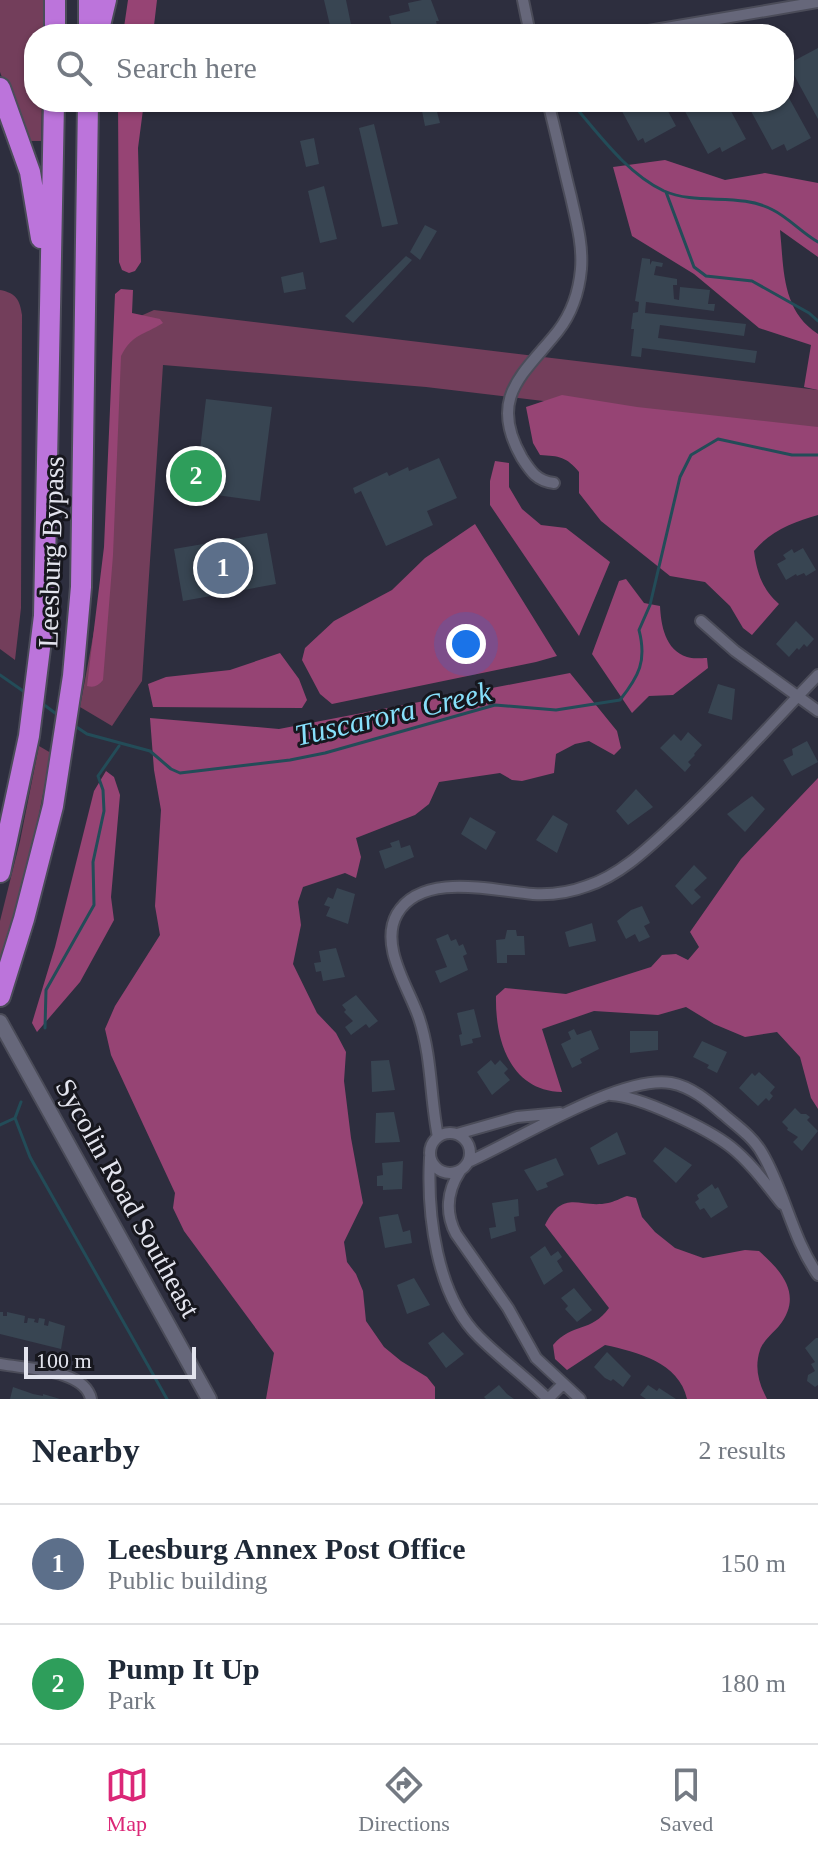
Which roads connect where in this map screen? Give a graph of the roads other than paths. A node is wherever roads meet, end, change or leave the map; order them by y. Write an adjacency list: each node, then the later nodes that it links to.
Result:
1 (55, 0): 6 (highway)
2 (89, 0): 7 (highway)
3 (106, 0): 8 (highway)
4 (523, 0): 9 (street)
5 (818, 2): 10 (street)
6 (55, 24)
7 (89, 24)
8 (100, 24)
9 (528, 24)
10 (689, 24)
11 (0, 88): 15 (highway)
12 (54, 112): 15 (highway, Leesburg Bypass)
13 (88, 112): 22 (highway, Leesburg Bypass)
14 (550, 112): 16 (street)
15 (47, 358): 21 (highway, Leesburg Bypass)
16 (554, 483)
17 (701, 621): 19 (street)
18 (818, 675): 19 (street)
19 (798, 696): 20 (street); 27 (street)
20 (818, 711)
21 (0, 872)
22 (0, 996)
23 (0, 1022): 36 (main road, Sycolin Road Southeast)
24 (609, 1095): 25 (street); 31 (street); 31 (street)
25 (574, 1110): 26 (street); 29 (street)
26 (457, 1134): 27 (street); 29 (street)
27 (438, 1137): 28 (street)
28 (430, 1157): 30 (street); 37 (street)
29 (468, 1162): 30 (street)
30 (460, 1171): 34 (street)
31 (789, 1213): 32 (street)
32 (818, 1275)
33 (0, 1364): 35 (street)
34 (563, 1384): 37 (street); 38 (street)
35 (91, 1399)
36 (209, 1399)
37 (548, 1399)
38 (580, 1399)

